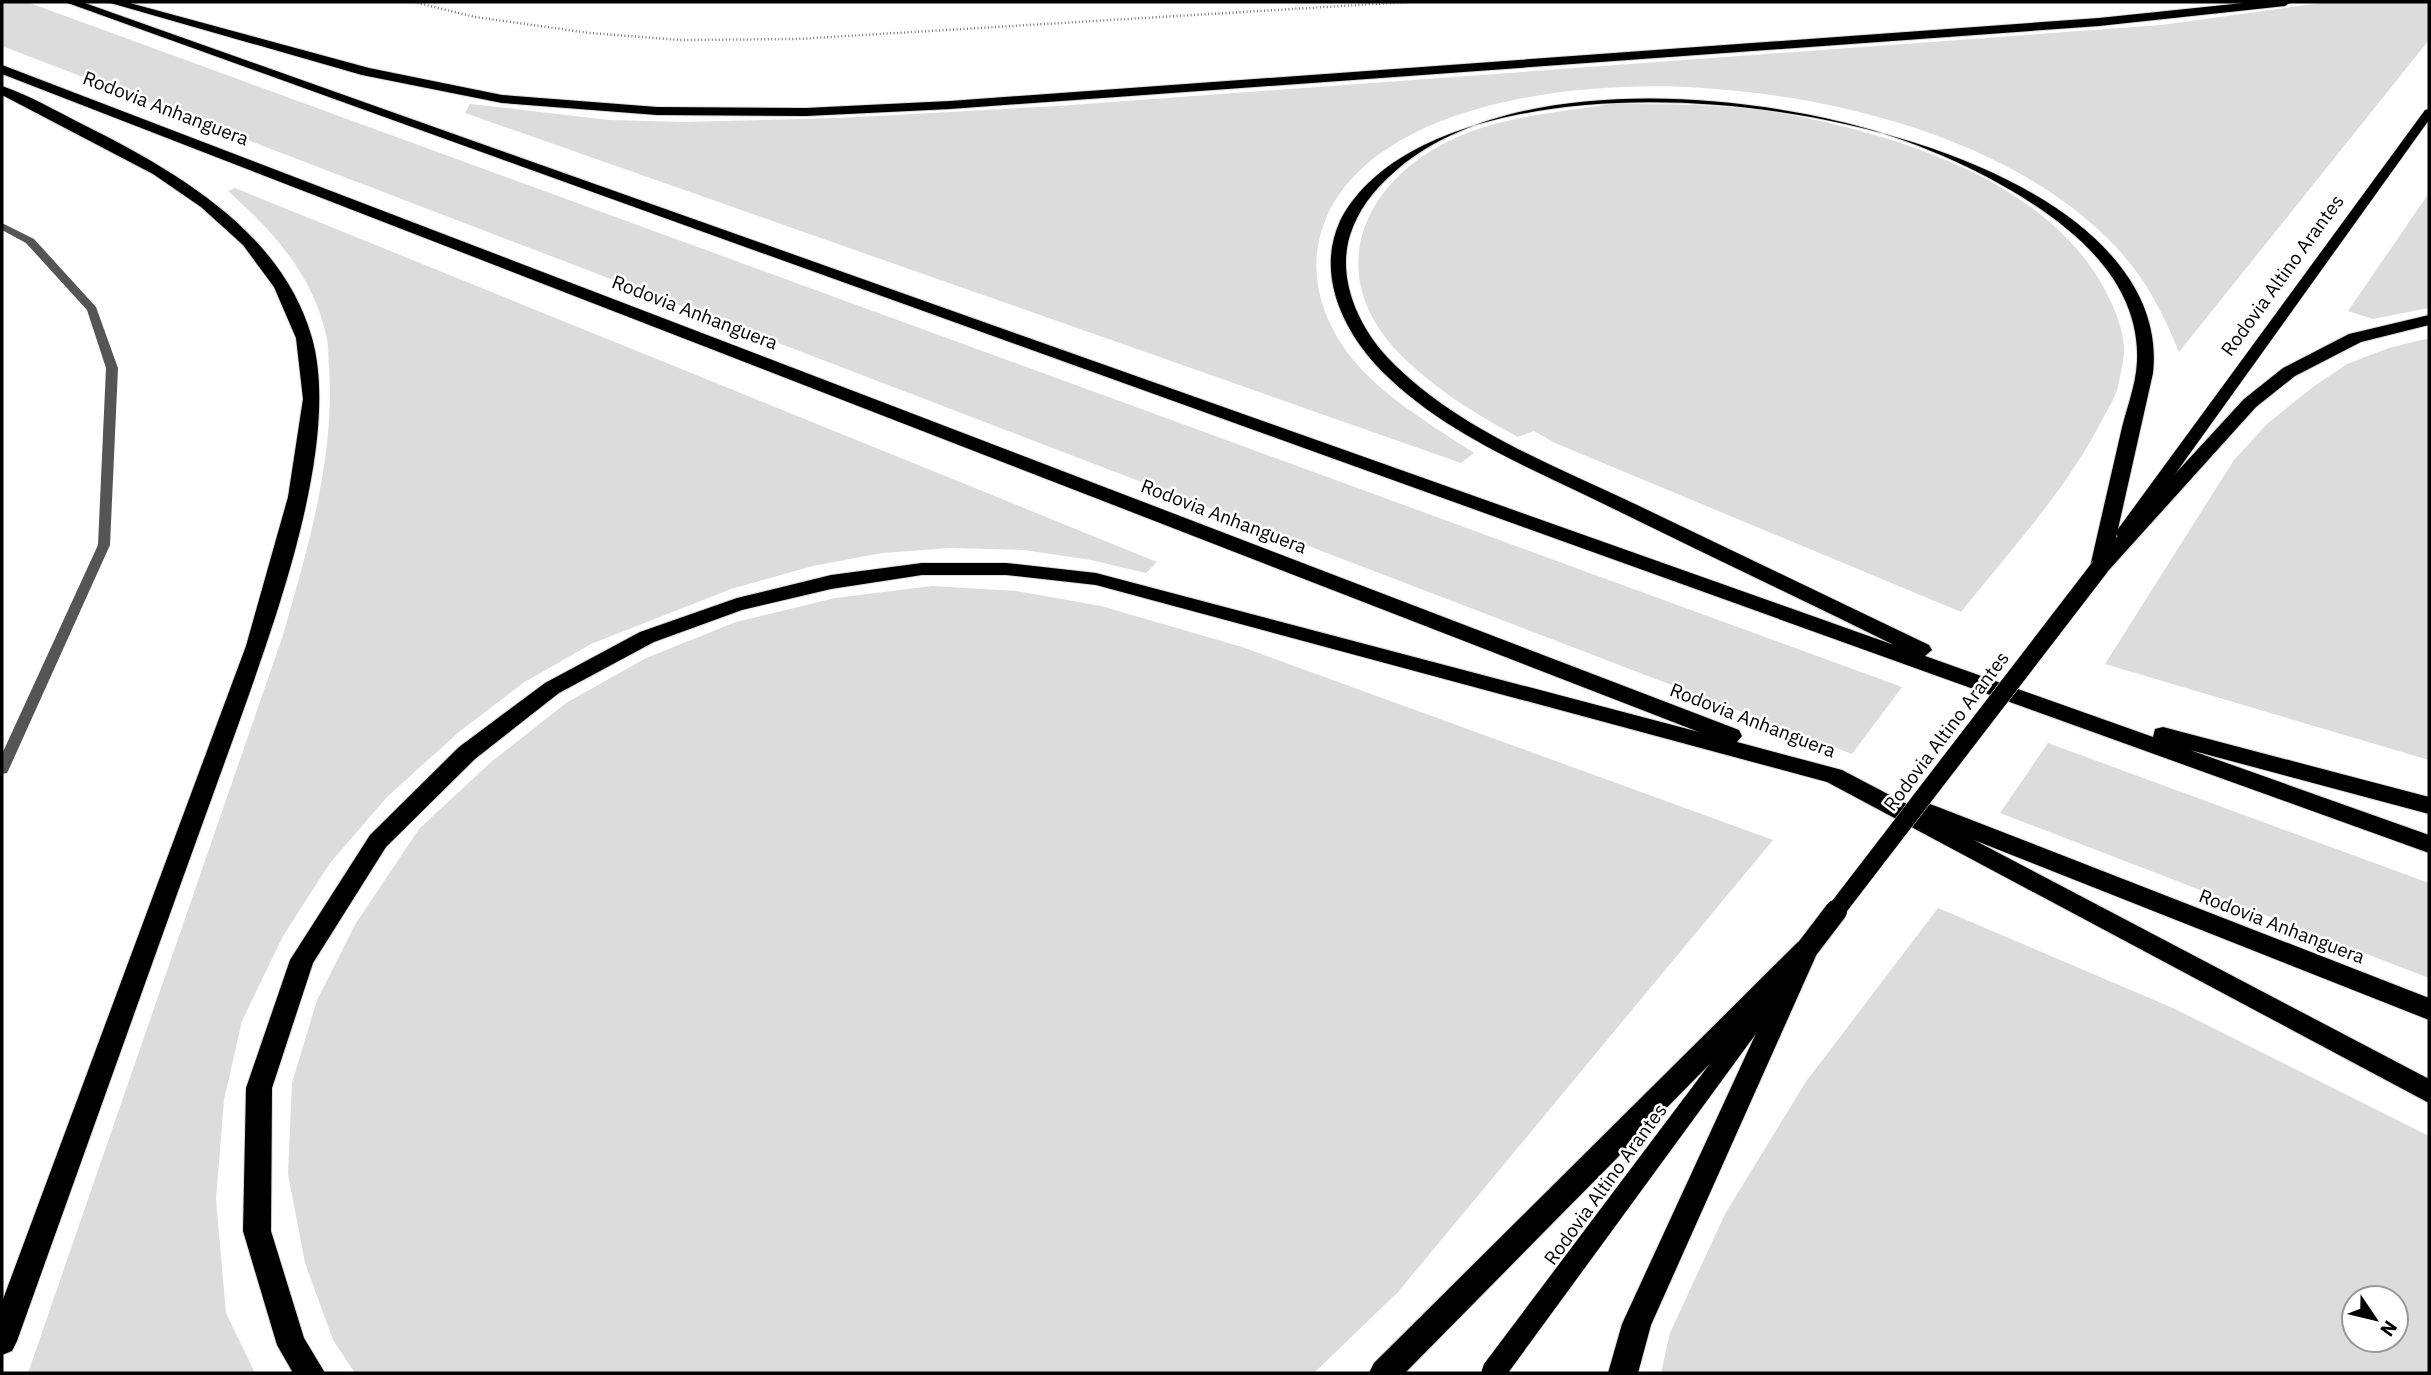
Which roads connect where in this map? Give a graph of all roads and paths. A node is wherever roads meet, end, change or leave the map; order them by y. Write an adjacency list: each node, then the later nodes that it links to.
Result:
1 (71, 2): 12 (highway)
2 (113, 2): 5 (highway)
3 (414, 2): 4 (path)
4 (1408, 2)
5 (2285, 2)
6 (2, 69): 14 (highway, Rodovia Anhanguera)
7 (2, 90): 20 (highway)
8 (2429, 112): 11 (main road, Rodovia Altino Arantes)
9 (2, 226): 13 (street)
10 (2429, 320): 11 (highway)
11 (2100, 567): 12 (highway); 17 (main road, Rodovia Altino Arantes, bridge)
12 (2029, 701): 15 (highway); 16 (highway)
13 (2, 769)
14 (1834, 776): 18 (highway, Rodovia Anhanguera); 19 (highway); 21 (highway)
15 (2429, 805)
16 (2429, 844)
17 (1807, 949): 22 (highway); 23 (main road, Rodovia Altino Arantes); 24 (highway)
18 (2429, 1009)
19 (2429, 1092)
20 (2, 1341)
21 (310, 1373)
22 (1384, 1373)
23 (1493, 1373)
24 (1623, 1373)

